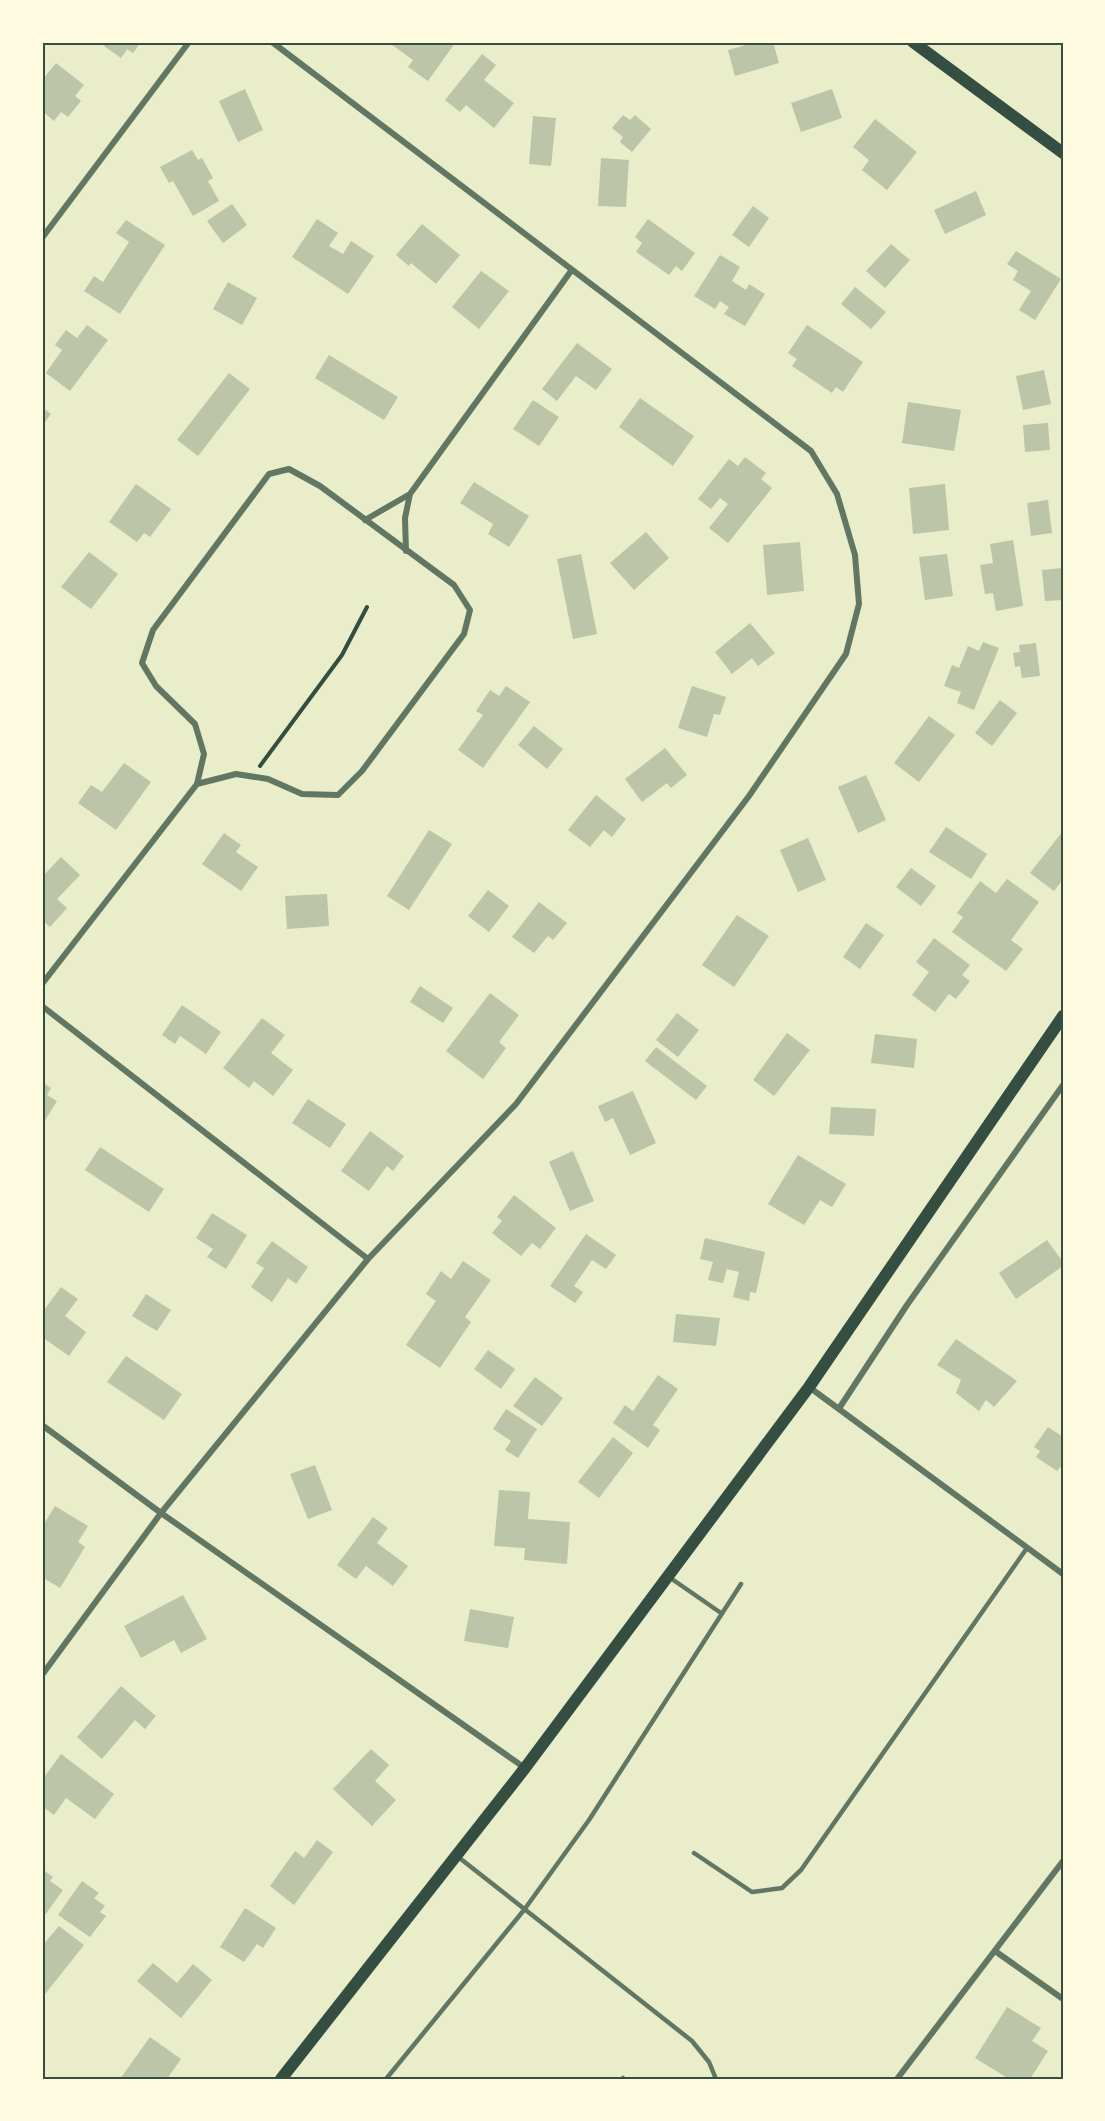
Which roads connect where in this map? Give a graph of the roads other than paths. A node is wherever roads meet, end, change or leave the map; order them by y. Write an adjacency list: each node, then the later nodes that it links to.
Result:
1 (189, 42): 5 (street)
2 (272, 42): 6 (street)
3 (913, 42): 4 (main road)
4 (1063, 153)
5 (42, 238)
6 (571, 271): 7 (street); 15 (street)
7 (411, 494): 8 (street); 9 (street)
8 (365, 520): 9 (street); 10 (street)
9 (406, 551): 10 (street)
10 (197, 784): 11 (street)
11 (42, 984)
12 (42, 1006): 15 (street)
13 (1063, 1016): 16 (main road)
14 (1063, 1084): 17 (street)
15 (368, 1259): 19 (street)
16 (809, 1387): 17 (street); 22 (main road)
17 (840, 1407): 20 (street)
18 (42, 1425): 19 (street)
19 (161, 1513): 25 (street); 26 (street)
20 (1027, 1548): 21 (street); 27 (lane)
21 (1063, 1574)
22 (669, 1577): 24 (lane); 26 (main road)
23 (741, 1584): 24 (lane)
24 (721, 1613): 30 (lane)
25 (42, 1675)
26 (525, 1768): 28 (main road)
27 (694, 1853)
28 (457, 1856): 30 (lane); 33 (main road)
29 (1063, 1861): 31 (street)
30 (524, 1910): 34 (lane); 35 (lane)
31 (994, 1951): 32 (street); 36 (street)
32 (1063, 1999)
33 (281, 2079)
34 (386, 2079)
35 (716, 2079)
36 (897, 2079)

